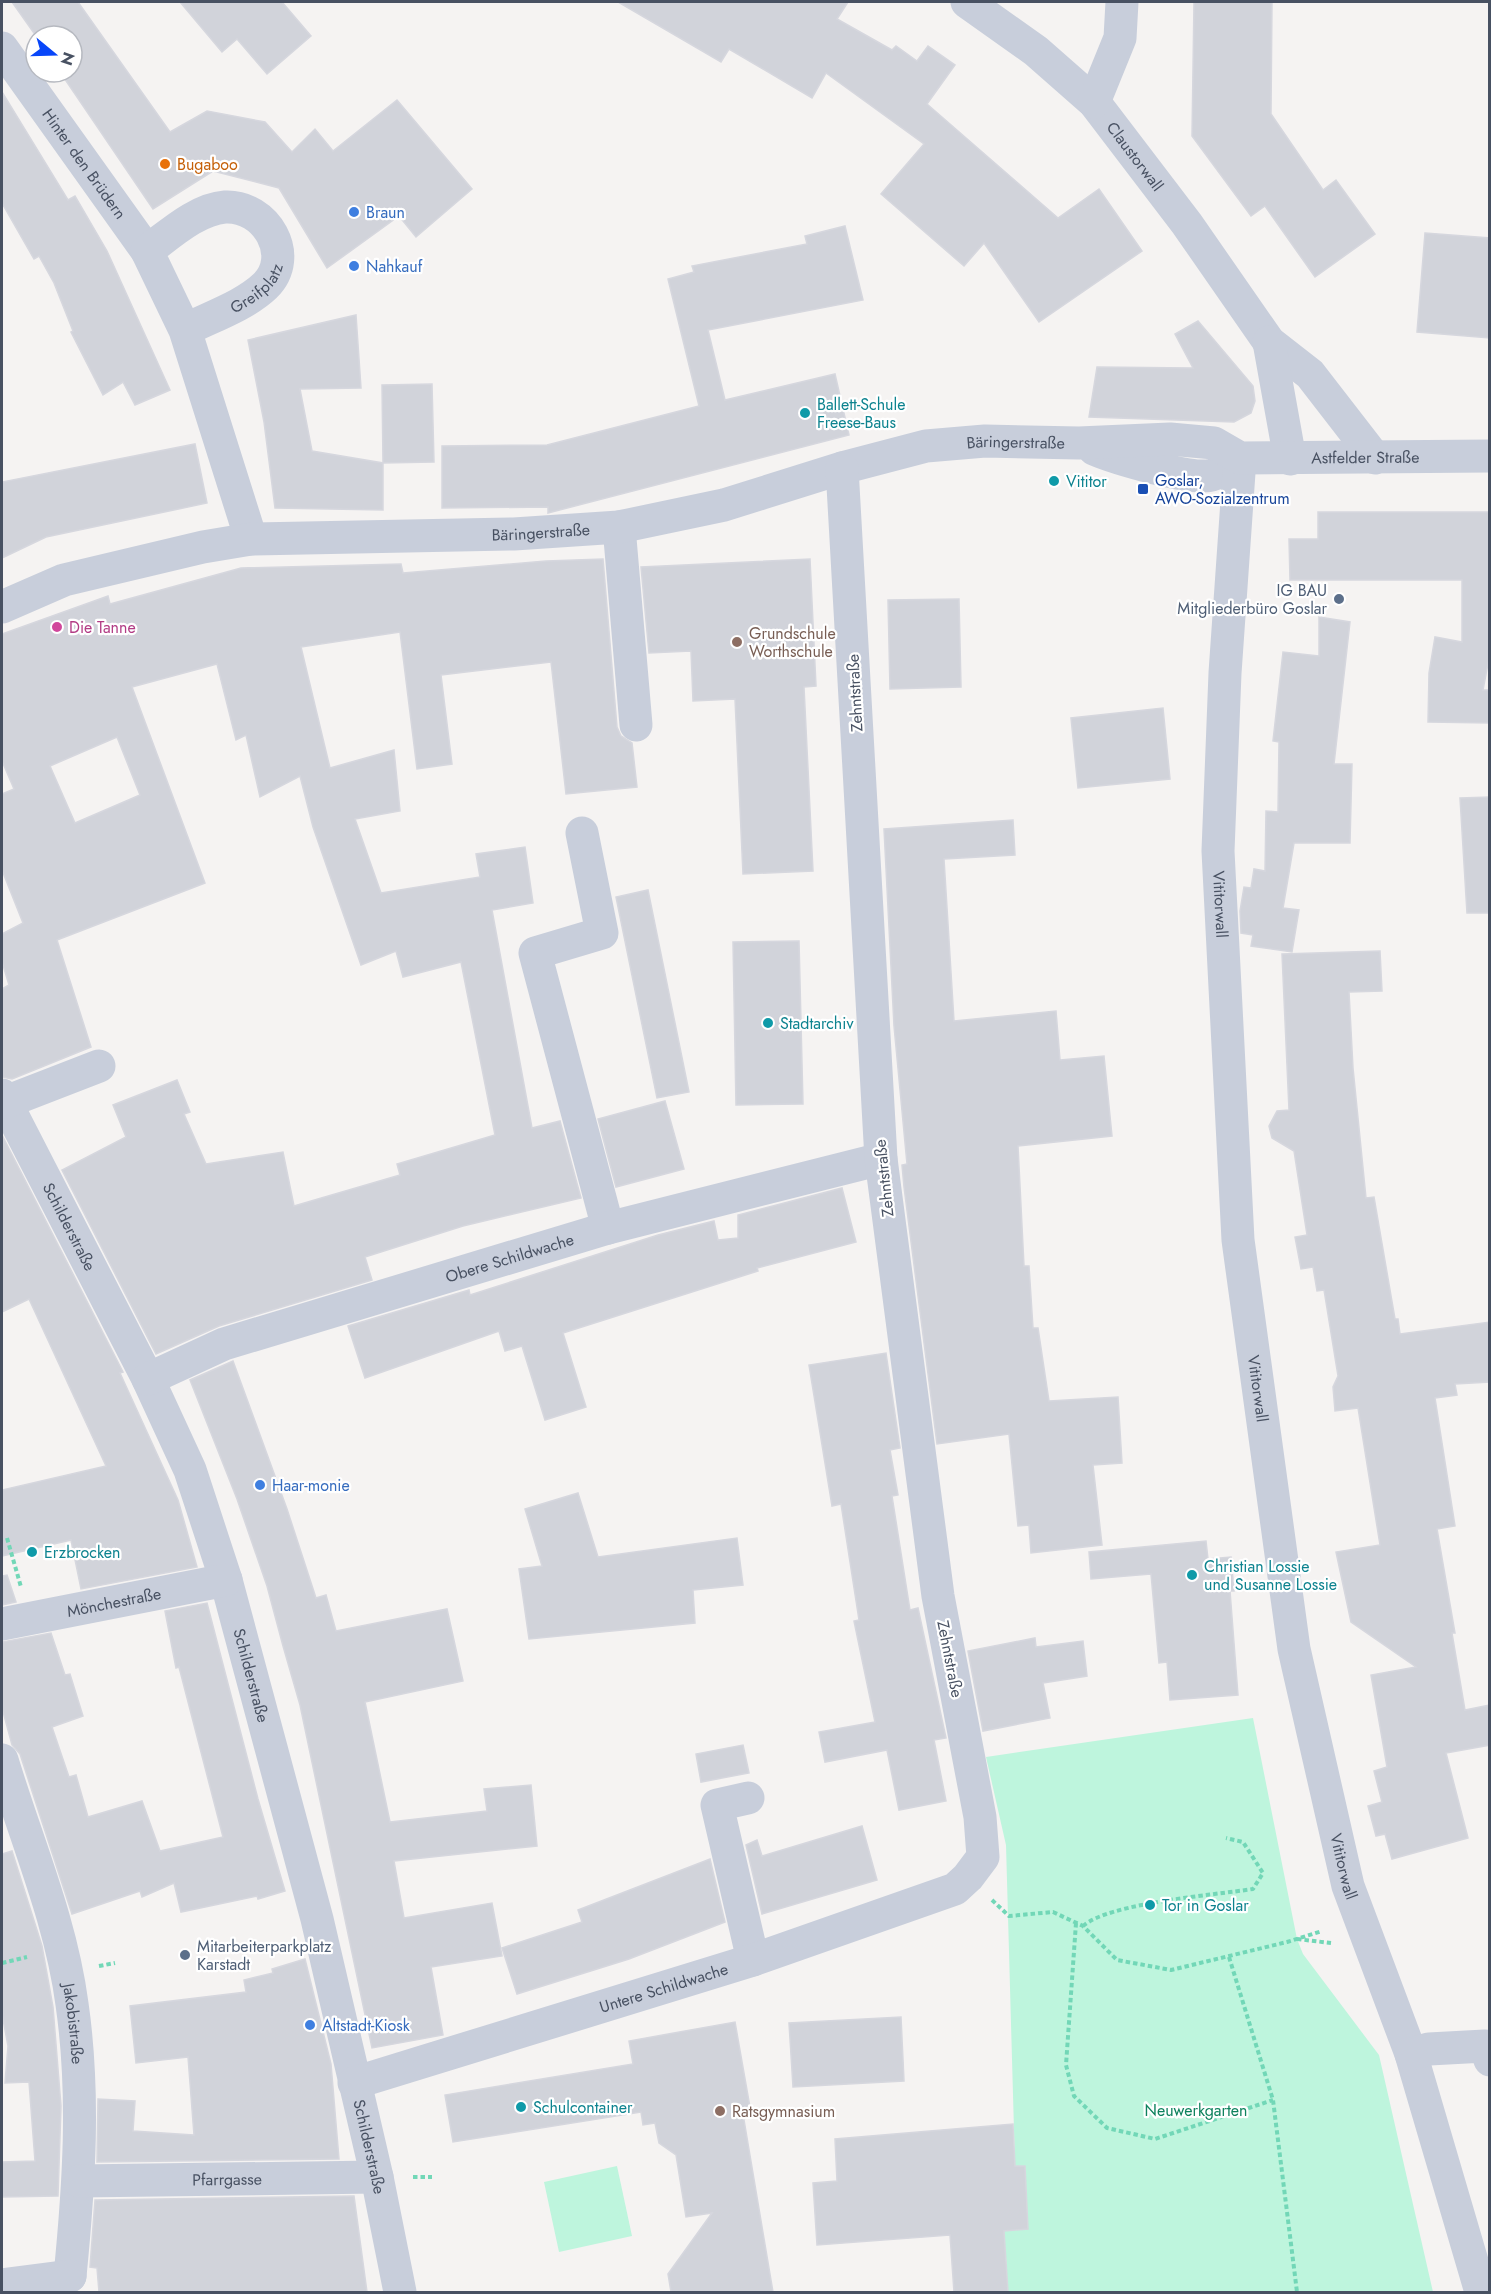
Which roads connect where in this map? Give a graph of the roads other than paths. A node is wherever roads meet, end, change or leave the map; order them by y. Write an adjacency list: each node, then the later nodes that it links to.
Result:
1 (967, 2): 4 (street, Claustorwall)
2 (1122, 2): 4 (street)
3 (2, 48): 5 (street, Hinter den Brüdern)
4 (1094, 102): 7 (street, Claustorwall)
5 (147, 251): 6 (street); 6 (street, Greifplatz)
6 (185, 330): 14 (street)
7 (1269, 342): 10 (street, Claustorwall); 11 (street, Claustorwall)
8 (1490, 456): 10 (street, Astfelder Straße)
9 (1240, 458): 11 (street, Astfelder Straße); 12 (street, Bäringerstraße); 29 (street, Vititorwall)
10 (1375, 458): 11 (street, Astfelder Straße)
11 (1290, 459)
12 (842, 468): 13 (street, Bäringerstraße); 20 (street, Zehntstraße)
13 (619, 526): 14 (street, Bäringerstraße); 16 (street)
14 (250, 539): 15 (street, Bäringerstraße)
15 (2, 607)
16 (636, 725)
17 (582, 833): 21 (street)
18 (99, 1065): 19 (street)
19 (4, 1098): 22 (street, Schilderstraße)
20 (881, 1159): 21 (street, Obere Schildwache); 27 (street, Zehntstraße)
21 (608, 1228): 22 (street, Obere Schildwache)
22 (148, 1379): 23 (street, Schilderstraße)
23 (226, 1580): 24 (street, Mönchestraße); 31 (street, Schilderstraße)
24 (2, 1624)
25 (2, 1760): 33 (street, Jakobistraße)
26 (748, 1798): 28 (street)
27 (968, 1877): 28 (street, Untere Schildwache)
28 (753, 1960): 31 (street, Untere Schildwache)
29 (1411, 2054): 30 (street); 37 (street, Vititorwall)
30 (1490, 2060)
31 (354, 2083): 32 (street, Schilderstraße)
32 (377, 2177): 33 (street, Pfarrgasse); 36 (street, Schilderstraße)
33 (79, 2181): 34 (street, Jakobistraße)
34 (77, 2284): 35 (street)
35 (2, 2285)
36 (400, 2292)
37 (1481, 2292)

